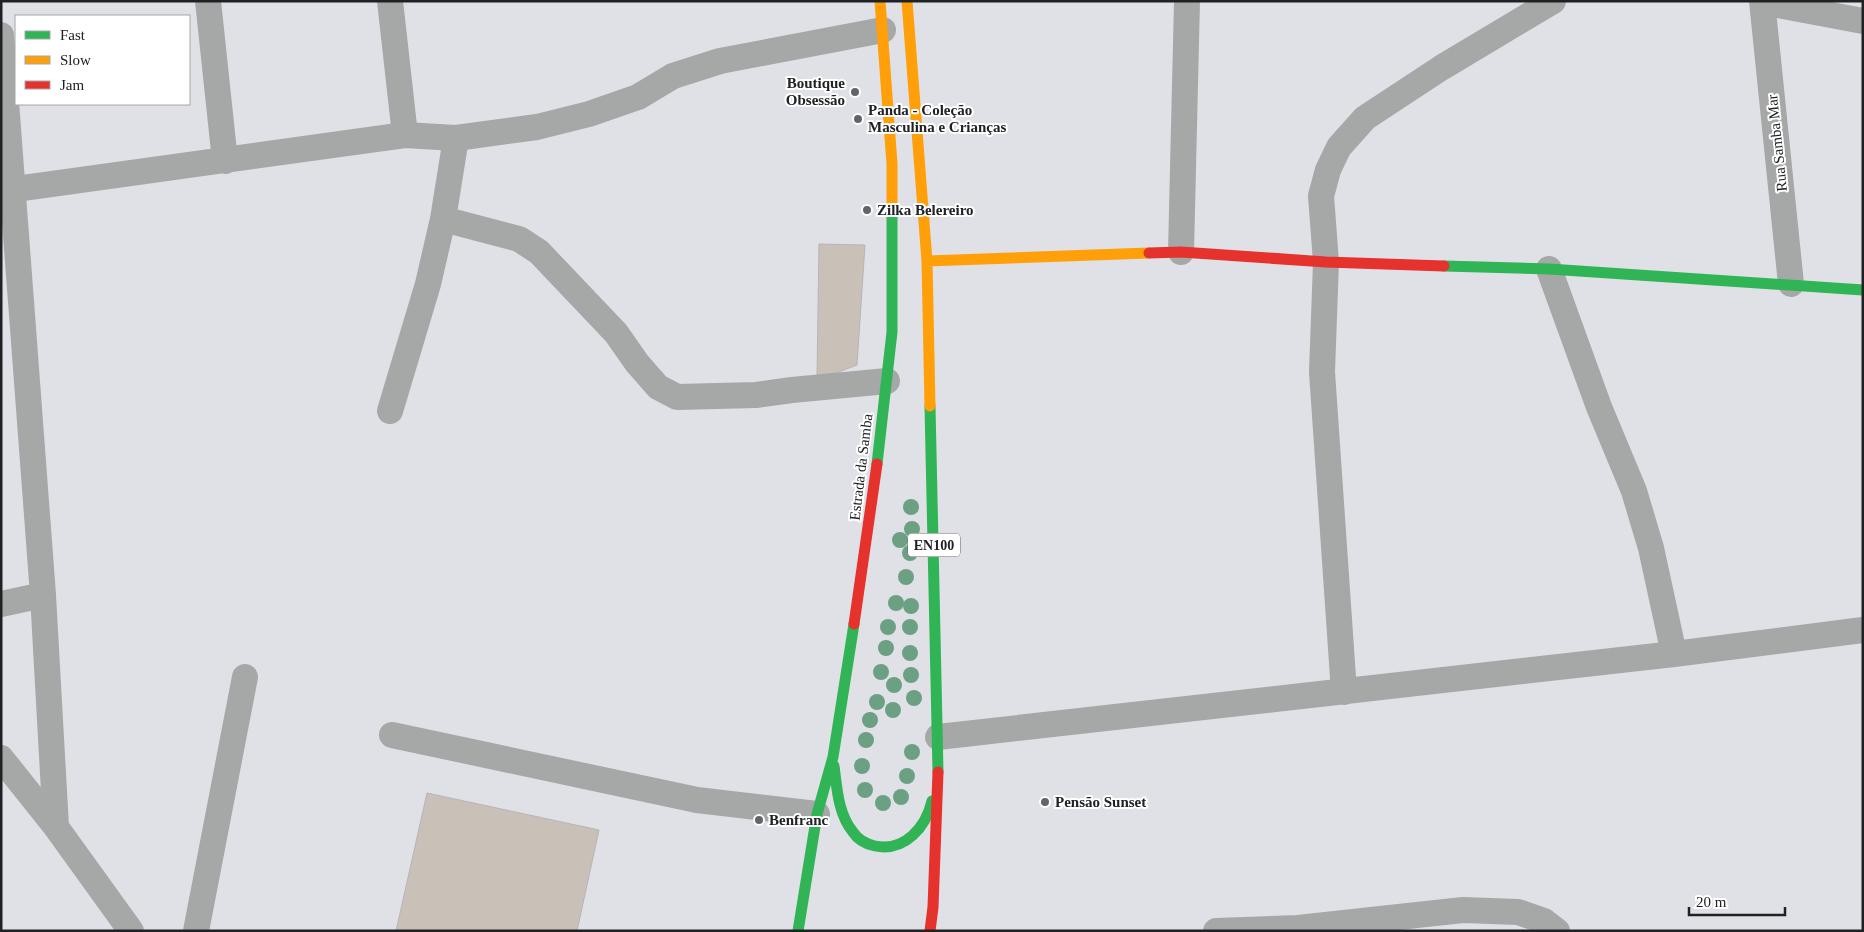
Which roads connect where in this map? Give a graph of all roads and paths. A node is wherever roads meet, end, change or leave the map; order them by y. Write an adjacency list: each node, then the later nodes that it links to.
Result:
1 (208, 1): 13 (street)
2 (390, 1): 11 (street)
3 (880, 1): 9 (main road, Estrada da Samba)
4 (907, 1): 17 (main road, EN100)
5 (1187, 1): 16 (street)
6 (1553, 1): 18 (street)
7 (1762, 1): 8 (street); 20 (street, Rua Samba Mar)
8 (1863, 21)
9 (883, 30): 12 (street); 22 (main road, Estrada da Samba)
10 (1, 34): 14 (street)
11 (405, 135): 12 (street); 13 (street)
12 (456, 138): 15 (street)
13 (226, 161): 14 (street)
14 (8, 190): 24 (street)
15 (443, 219): 22 (street); 23 (street)
16 (1181, 252): 17 (main road); 18 (main road)
17 (927, 261): 31 (main road, EN100)
18 (1326, 262): 19 (main road); 29 (street)
19 (1549, 269): 20 (main road); 27 (street)
20 (1791, 284): 21 (main road)
21 (1863, 290)
22 (887, 382): 32 (main road, Estrada da Samba)
23 (390, 411)
24 (43, 595): 25 (street); 36 (street)
25 (1, 604)
26 (1863, 630): 27 (street)
27 (1674, 654): 29 (street)
28 (245, 677): 38 (street)
29 (1344, 692): 31 (street)
30 (392, 735): 35 (street)
31 (938, 737): 34 (main road, EN100)
32 (833, 757): 34 (main road); 35 (main road, Estrada da Samba)
33 (1, 758): 36 (street)
34 (938, 770): 40 (main road, EN100)
35 (817, 814): 39 (main road, Estrada da Samba)
36 (56, 827): 37 (street)
37 (131, 931)
38 (196, 931)
39 (798, 931)
40 (930, 931)
41 (1216, 931): 42 (street)
42 (1557, 931)

